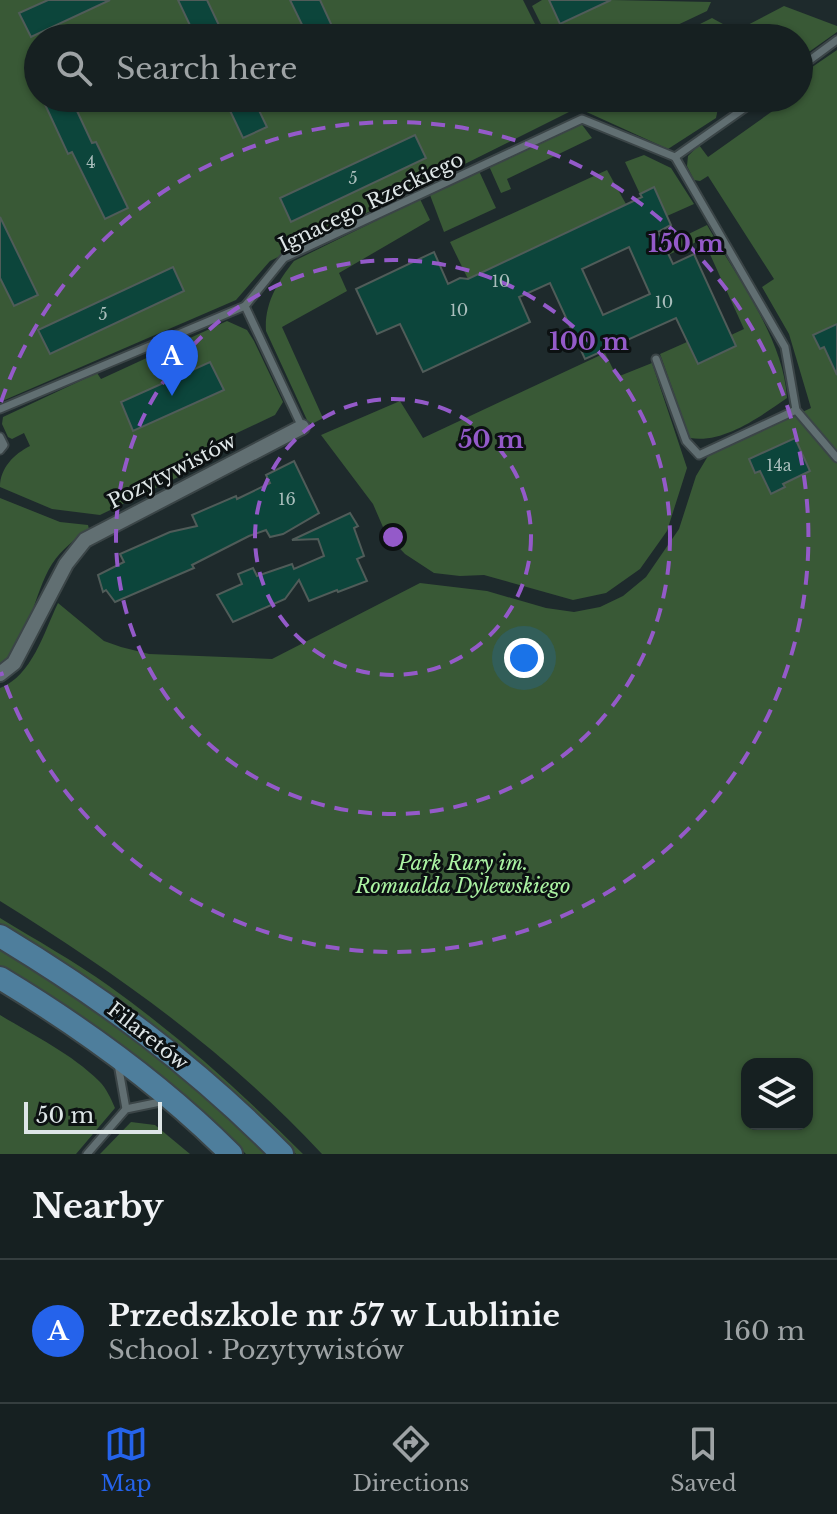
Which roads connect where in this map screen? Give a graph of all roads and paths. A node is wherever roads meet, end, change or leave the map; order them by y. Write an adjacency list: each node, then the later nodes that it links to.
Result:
1 (837, 40): 2 (lane)
2 (813, 58)
3 (739, 112): 4 (lane)
4 (675, 157): 5 (lane, Ignacego Rzeckiego); 8 (lane)
5 (245, 306): 7 (lane, Ignacego Rzeckiego); 9 (lane, Pozytywistów)
6 (656, 359): 8 (lane)
7 (0, 409)
8 (796, 410): 11 (lane)
9 (302, 427): 14 (street, Pozytywistów)
10 (0, 437): 12 (lane)
11 (834, 448): 13 (lane)
12 (0, 450)
13 (837, 458)
14 (0, 674)
15 (0, 936): 22 (main road, Filaretów)
16 (0, 978): 17 (main road, Filaretów)
17 (115, 1053): 18 (main road, Filaretów); 19 (lane)
18 (172, 1100): 19 (lane); 21 (main road, Filaretów)
19 (126, 1109): 20 (lane)
20 (87, 1154)
21 (231, 1154)
22 (282, 1154)

